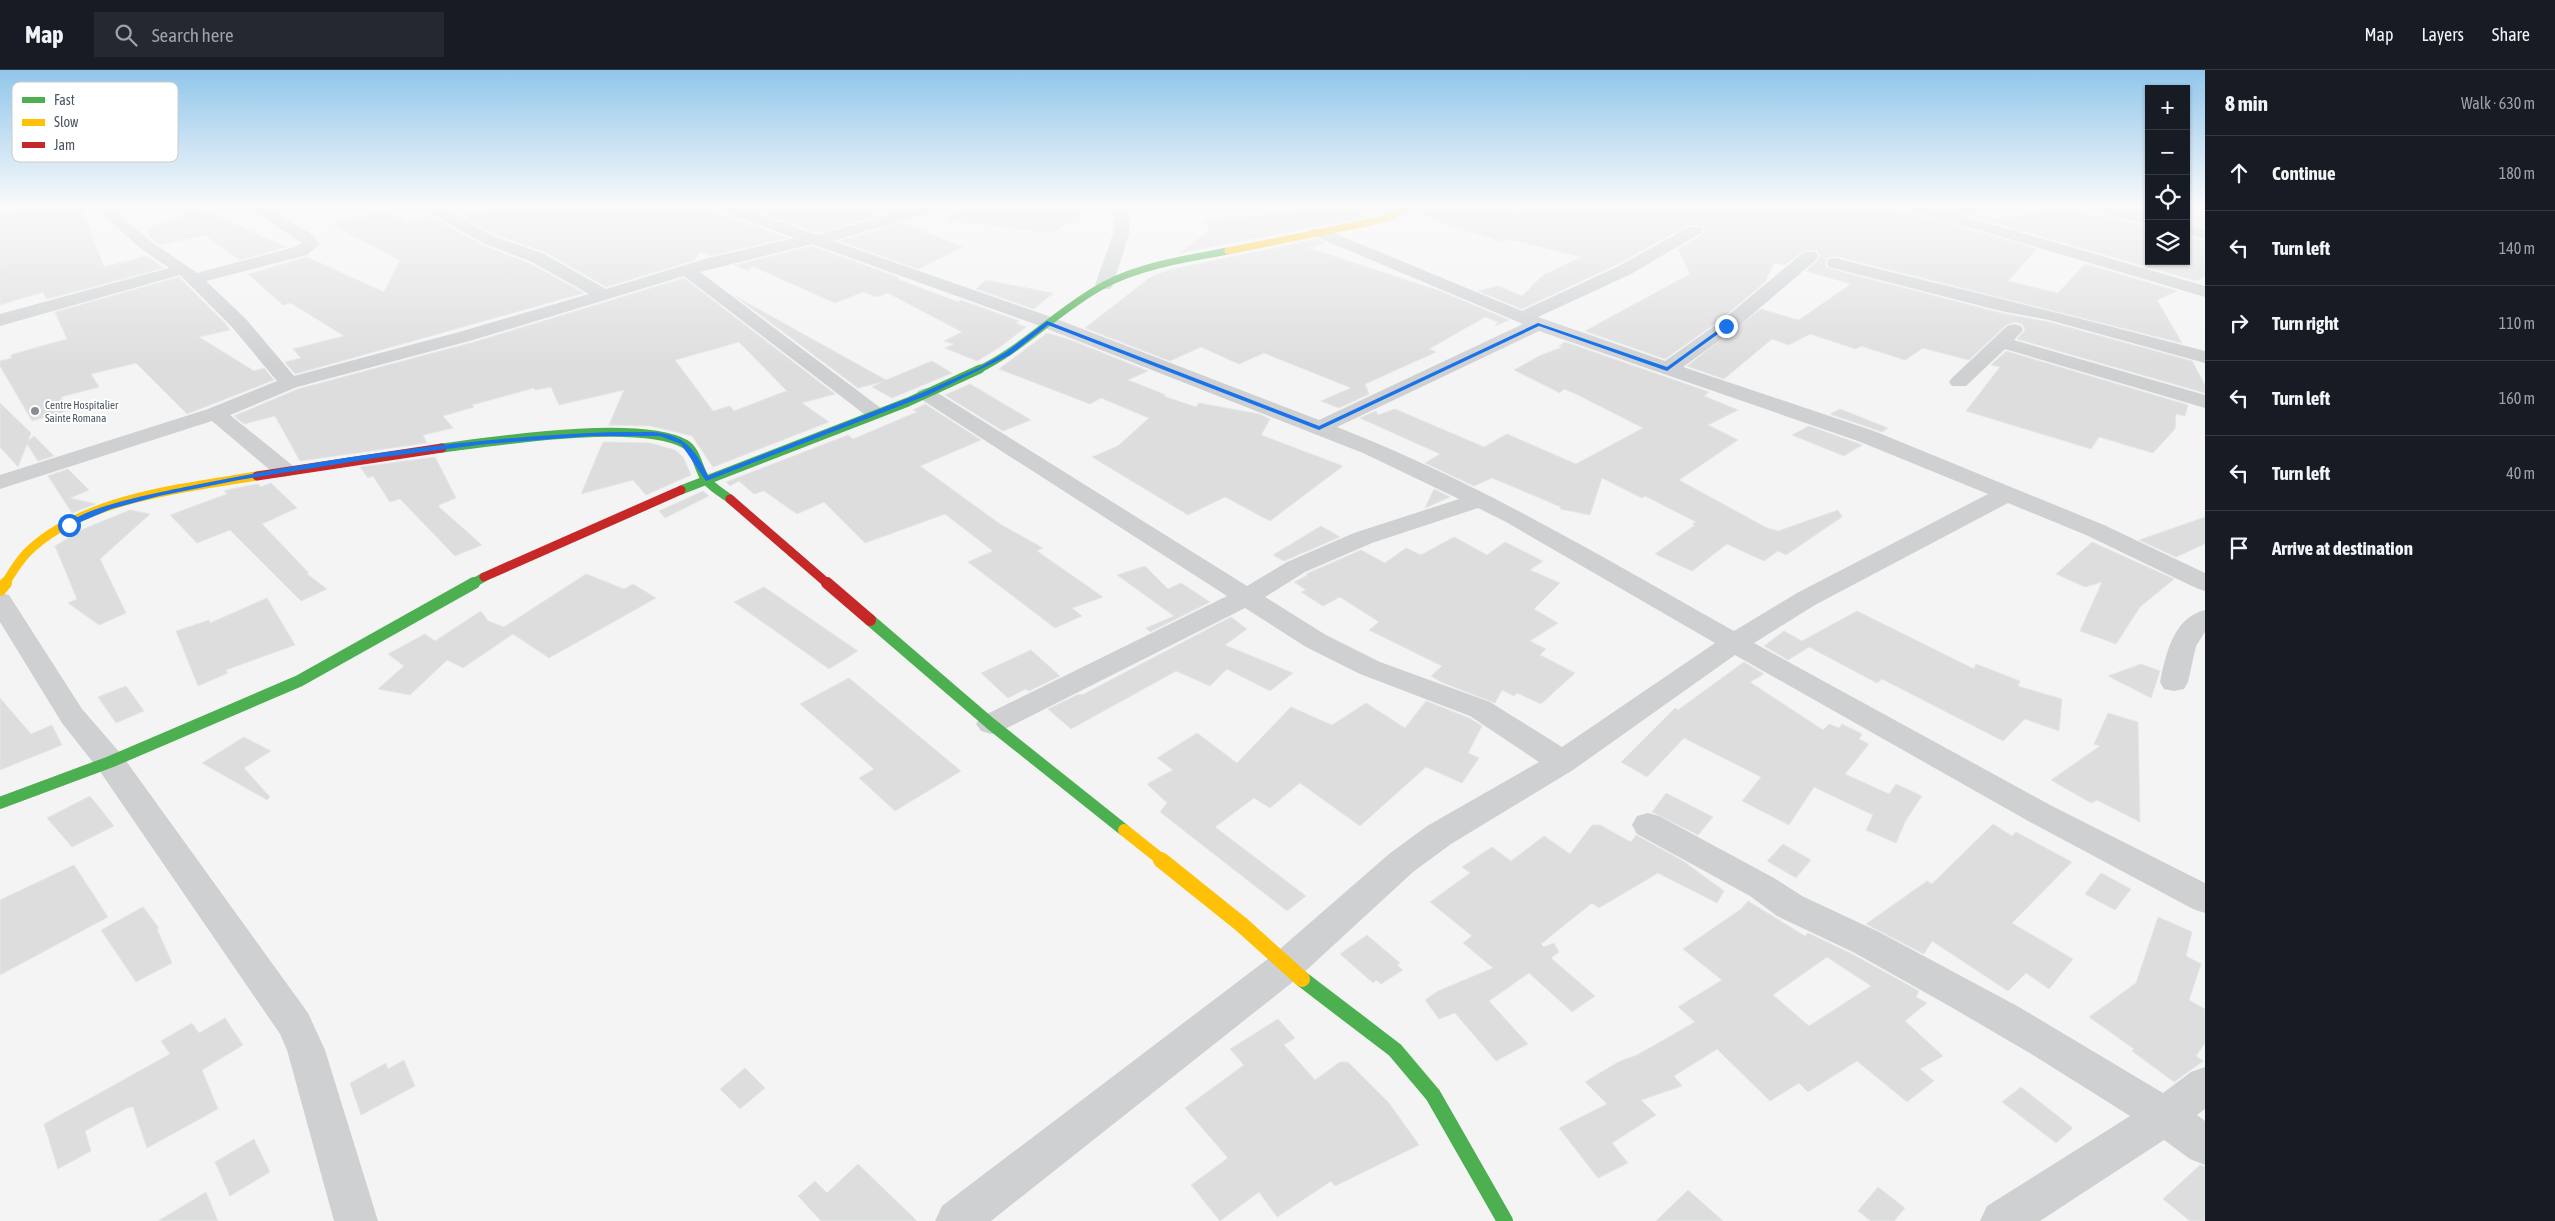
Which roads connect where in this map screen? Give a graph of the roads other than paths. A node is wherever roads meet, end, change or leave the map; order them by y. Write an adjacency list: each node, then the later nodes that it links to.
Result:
1 (166, 259): 14 (street)
2 (263, 259): 14 (street)
3 (539, 259): 17 (street)
4 (734, 259): 13 (street)
5 (870, 259): 21 (street)
6 (1113, 259): 15 (street)
7 (1187, 259): 15 (street)
8 (1383, 259): 20 (street)
9 (1645, 259): 20 (street)
10 (1807, 259): 24 (street)
11 (2092, 259): 16 (street)
12 (1835, 263): 18 (street)
13 (687, 270): 17 (street); 30 (street)
14 (188, 274): 19 (street); 26 (street)
15 (1104, 285): 21 (street)
16 (2205, 292)
17 (602, 294): 26 (street)
18 (2038, 314): 22 (street); 23 (street)
19 (0, 320)
20 (1531, 320): 24 (street); 31 (street)
21 (1047, 322): 27 (street); 31 (street)
22 (2001, 342): 25 (street); 28 (street)
23 (2205, 357)
24 (1667, 369): 35 (street)
25 (1959, 382)
26 (290, 383): 29 (street)
27 (926, 394): 30 (street); 39 (street)
28 (2205, 402)
29 (215, 413): 32 (street); 34 (street)
30 (875, 413): 33 (street)
31 (1319, 428): 36 (street)
32 (284, 470): 33 (street); 38 (street)
33 (706, 479): 44 (street); 45 (street)
34 (0, 482)
35 (2007, 494): 37 (street); 42 (street)
36 (1480, 500): 39 (street); 42 (street)
37 (2205, 583)
38 (0, 590)
39 (1245, 598): 44 (street); 46 (street)
40 (0, 601): 45 (street)
41 (2205, 618): 43 (street)
42 (1734, 643): 46 (street); 49 (street)
43 (2174, 682)
44 (991, 724): 50 (street)
45 (110, 762): 47 (street); 54 (street)
46 (1562, 762): 50 (street)
47 (0, 803)
48 (1648, 825): 52 (street)
49 (2205, 899)
50 (1286, 966): 55 (street); 56 (street)
51 (2205, 1085): 52 (street)
52 (2165, 1116): 53 (street); 57 (street)
53 (2205, 1145)
54 (356, 1221)
55 (957, 1221)
56 (1505, 1221)
57 (2002, 1221)

